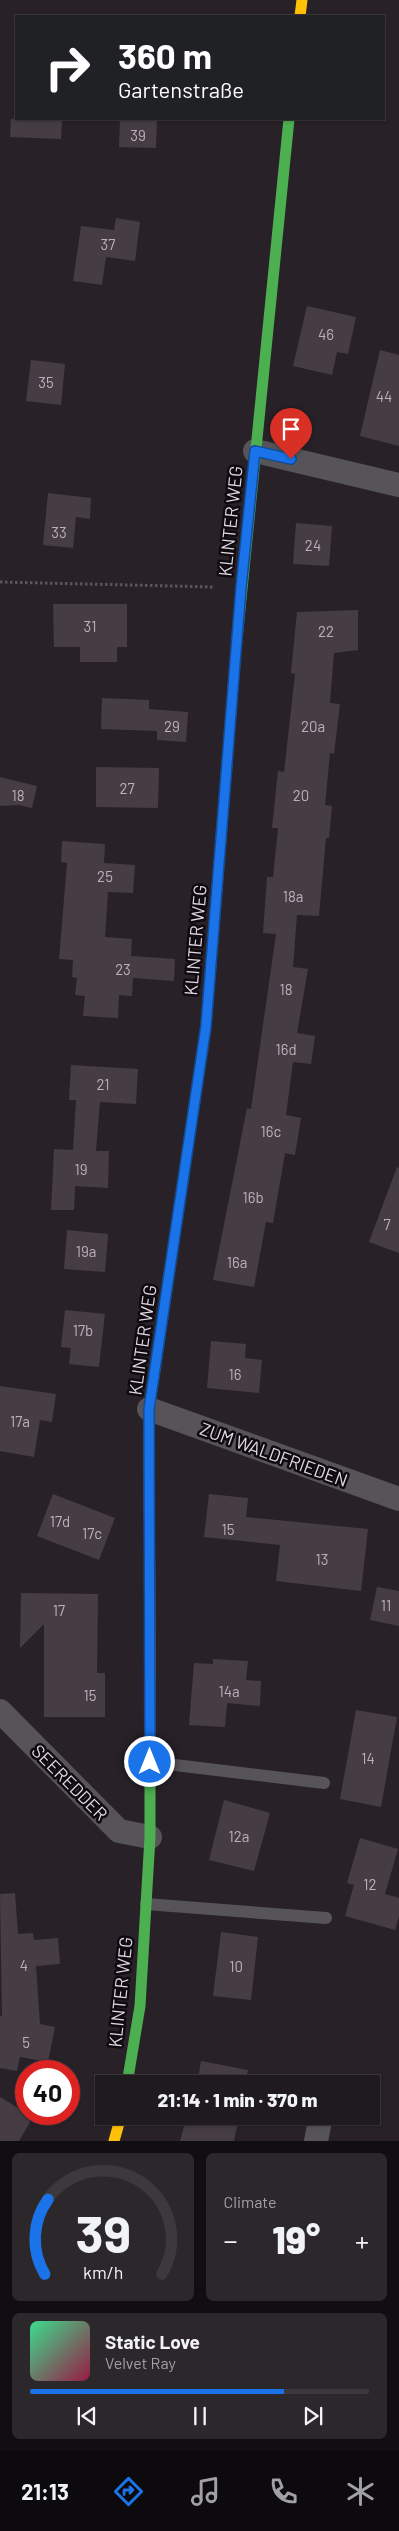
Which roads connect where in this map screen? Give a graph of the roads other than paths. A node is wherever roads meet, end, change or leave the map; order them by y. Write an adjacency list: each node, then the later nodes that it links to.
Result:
1 (302, 0): 2 (street)
2 (300, 15)
3 (289, 120): 4 (street, KLINTER WEG)
4 (255, 451): 5 (street); 6 (street, KLINTER WEG)
5 (399, 486)
6 (149, 1409): 7 (street, ZUM WALDFRIEDEN); 9 (street, KLINTER WEG)
7 (399, 1499)
8 (0, 1710): 11 (street, SEEREDDER)
9 (150, 1762): 10 (lane); 11 (street, KLINTER WEG)
10 (324, 1783)
11 (150, 1837): 12 (street, KLINTER WEG)
12 (146, 1904): 13 (lane); 14 (street, KLINTER WEG)
13 (326, 1918)
14 (128, 2075)
15 (118, 2125): 17 (street)
16 (319, 2125): 18 (street)
17 (114, 2141)
18 (316, 2141)

